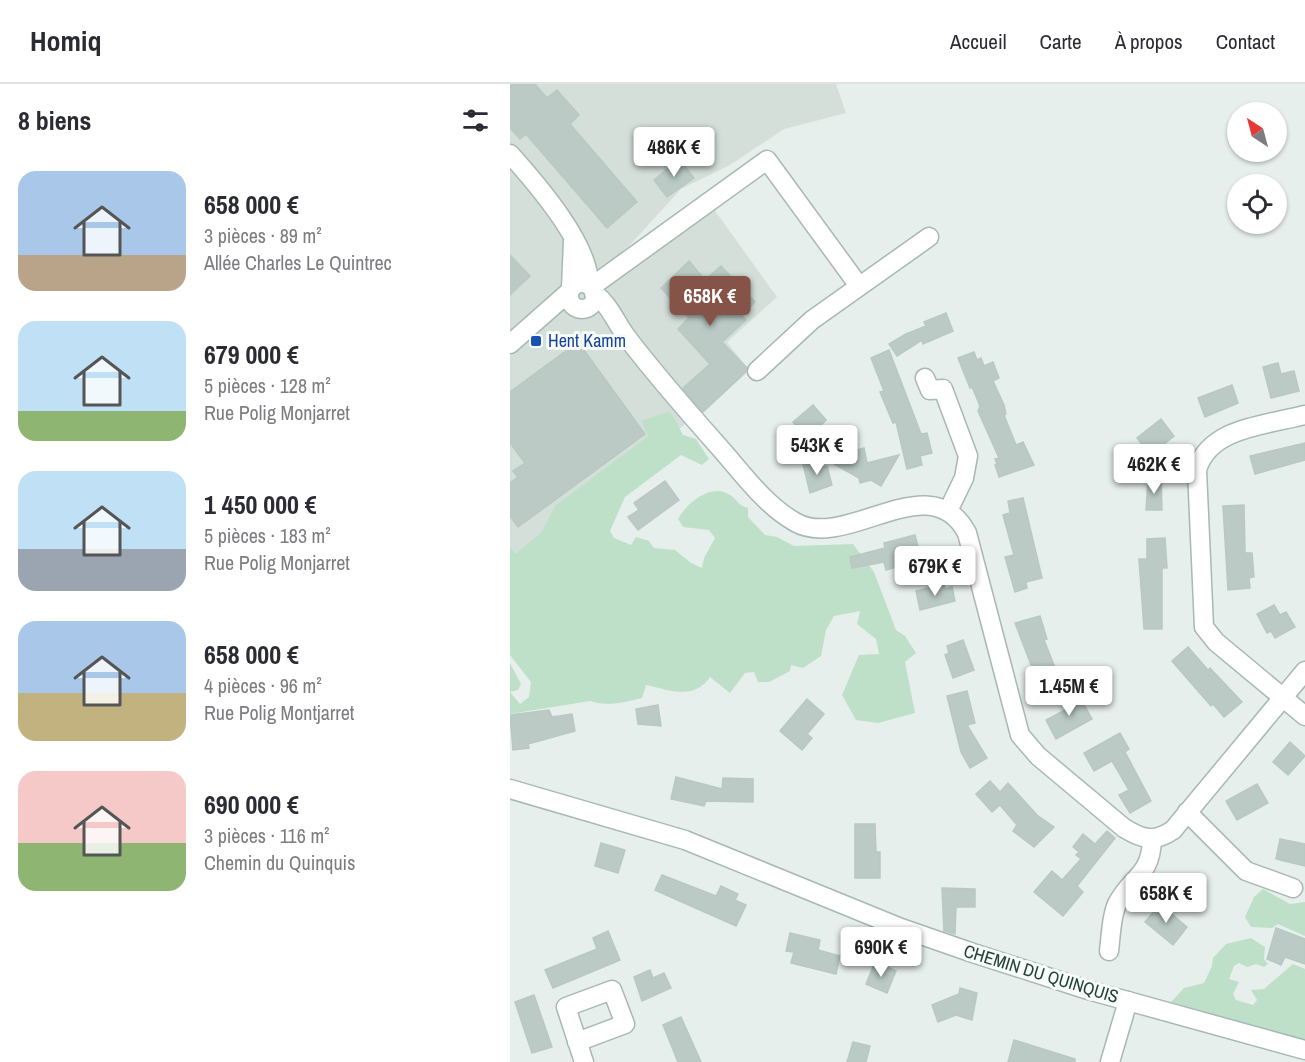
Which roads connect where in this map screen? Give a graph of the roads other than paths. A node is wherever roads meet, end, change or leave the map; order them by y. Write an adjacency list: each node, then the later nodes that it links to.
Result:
1 (510, 154): 4 (street)
2 (929, 237): 3 (street)
3 (859, 286): 4 (street); 9 (street)
4 (583, 289): 5 (street); 6 (street); 7 (street)
5 (581, 309): 6 (street); 7 (street)
6 (618, 326): 12 (street)
7 (525, 333): 8 (street)
8 (510, 345)
9 (758, 371)
10 (925, 378): 12 (street)
11 (1305, 415): 14 (street)
12 (948, 511): 18 (street)
13 (1305, 671): 14 (street)
14 (1283, 697): 15 (street); 17 (street)
15 (1305, 716)
16 (510, 789): 21 (street, CHEMIN DU QUINQUIS)
17 (1187, 812): 18 (street); 19 (street)
18 (1152, 839): 20 (street)
19 (1293, 888)
20 (1109, 951)
21 (1128, 1001): 23 (street, CHEMIN DU QUINQUIS); 25 (street)
22 (578, 1042): 24 (street)
23 (1305, 1050)
24 (584, 1062)
25 (1110, 1062)

